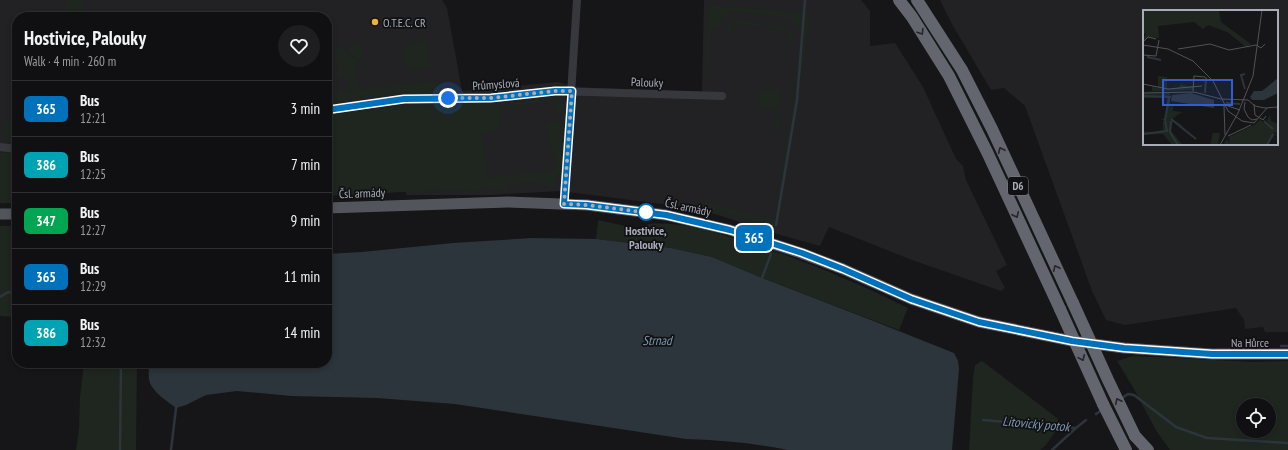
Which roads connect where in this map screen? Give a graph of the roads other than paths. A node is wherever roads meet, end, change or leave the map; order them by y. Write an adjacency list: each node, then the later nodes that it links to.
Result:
1 (577, 0): 4 (street)
2 (899, 0): 16 (highway, D6, one-way to 16, bridge)
3 (917, 0): 15 (highway, D6, one-way to 3, bridge)
4 (572, 91): 5 (street, Palouky); 6 (street, Průmyslová); 9 (street)
5 (722, 96)
6 (332, 109)
7 (0, 147): 8 (street)
8 (12, 148)
9 (564, 204): 10 (main road, Čsl. armády); 13 (main road, Čsl. armády)
10 (332, 208)
11 (0, 214): 12 (main road)
12 (12, 214)
13 (979, 322): 14 (main road, Na Hůrce)
14 (1288, 354)
15 (1135, 436): 17 (highway, D6); 18 (highway)
16 (1121, 447)
17 (1142, 450)
18 (1148, 450)

